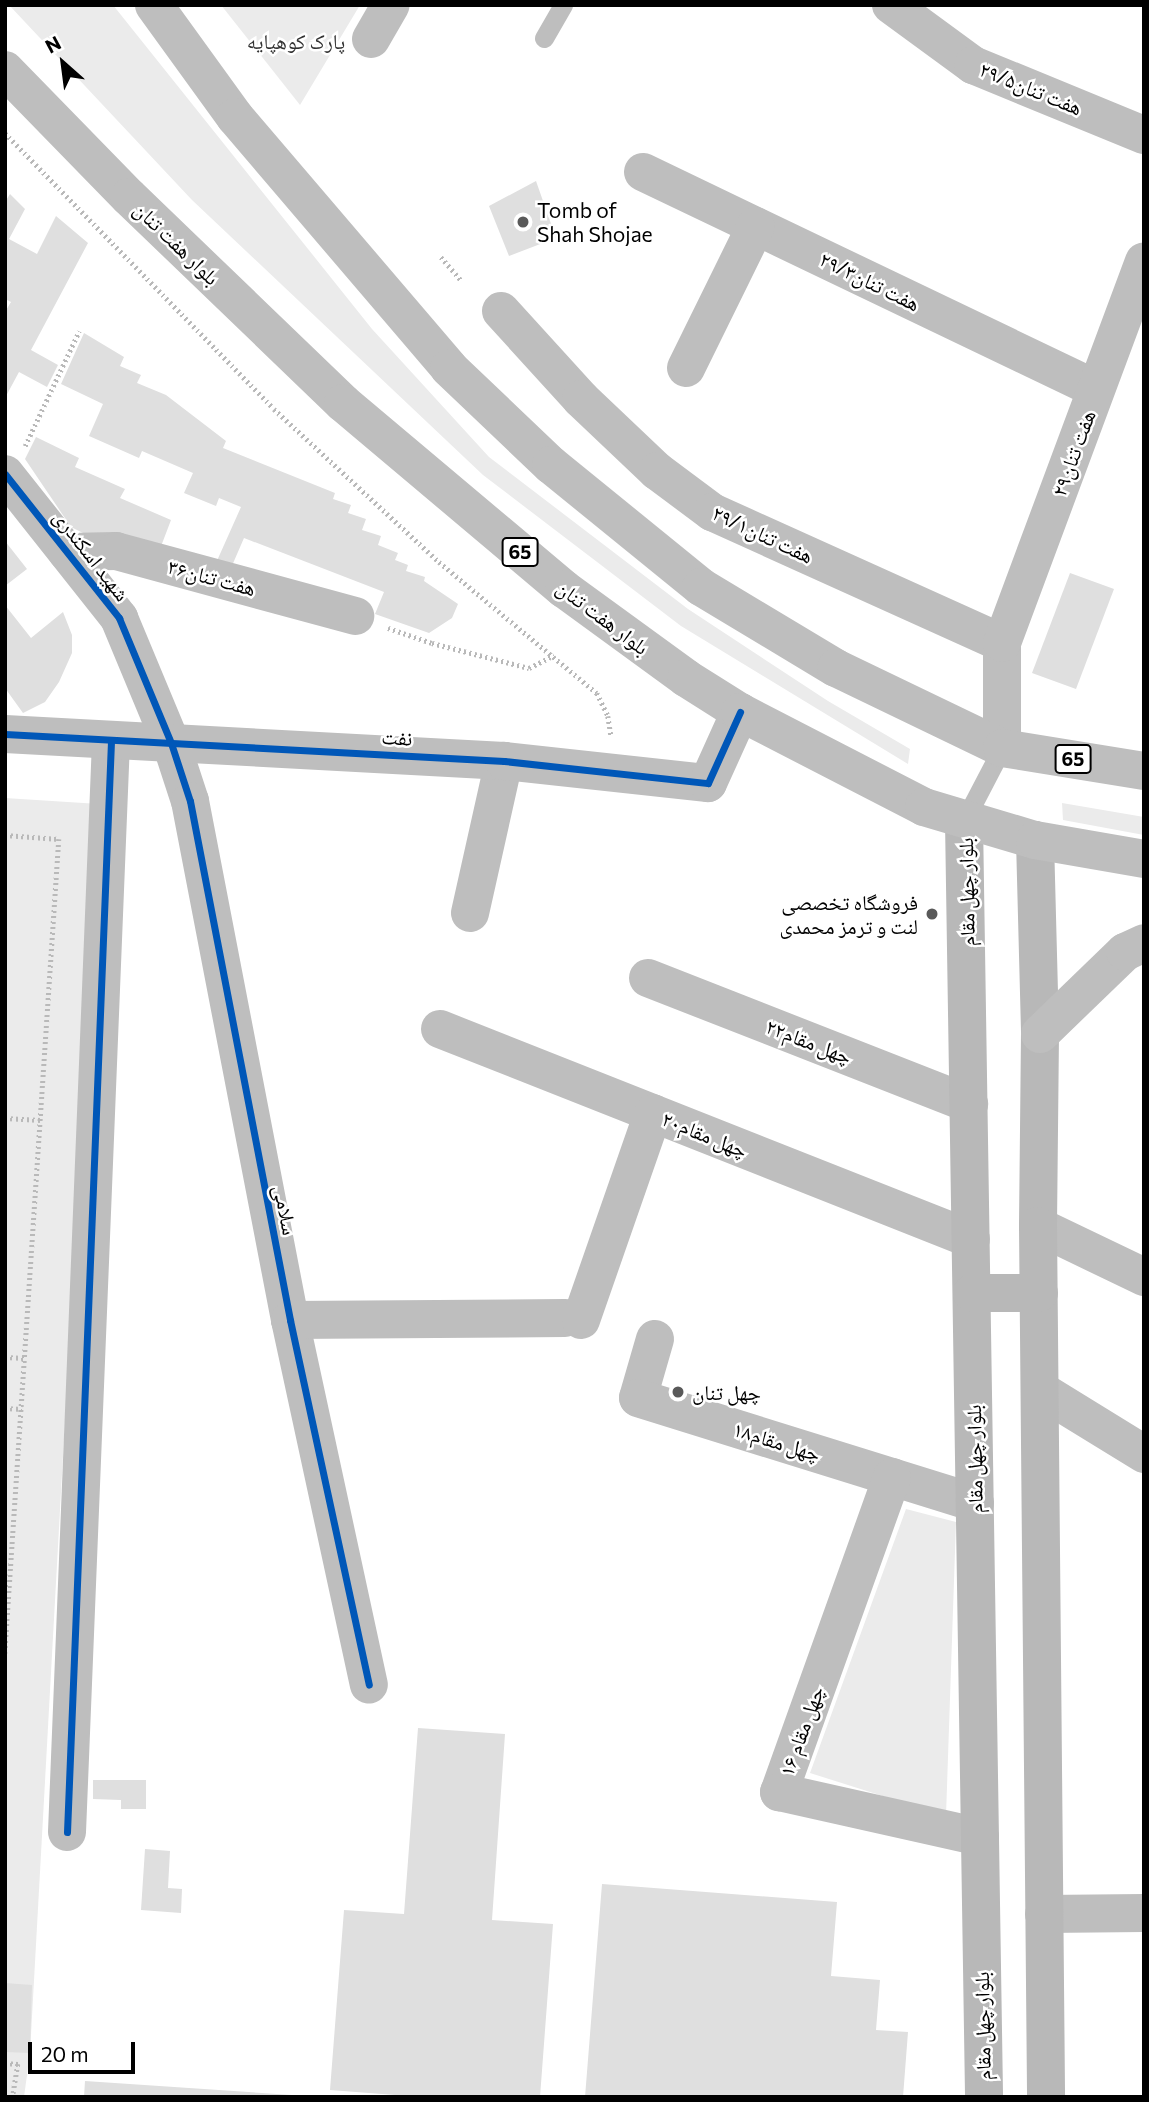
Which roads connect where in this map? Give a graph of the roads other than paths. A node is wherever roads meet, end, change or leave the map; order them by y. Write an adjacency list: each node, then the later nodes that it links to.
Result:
1 (154, 5): 23 (street, 65)
2 (391, 5): 6 (street)
3 (563, 5): 5 (lane)
4 (891, 5): 8 (street, ۲۹/۵هفت تنان)
5 (544, 38)
6 (371, 39)
7 (5, 70): 19 (street, بلوار هفت تنان / 65)
8 (1144, 135)
9 (643, 172): 10 (street, ۲۹/۳هفت تنان)
10 (756, 226): 13 (street); 14 (street, ۲۹/۳هفت تنان)
11 (1144, 262): 14 (street, هفت تنان۲۹)
12 (501, 311): 18 (street, ۲۹/۱هفت تنان)
13 (686, 368)
14 (1096, 389): 18 (street, هفت تنان۲۹)
15 (6, 475): 16 (street, شهید اسکندری)
16 (67, 552): 17 (street, هفت تنان۳۶); 22 (street, شهید اسکندری)
17 (355, 616)
18 (1002, 643): 23 (street)
19 (740, 712): 24 (street, نفت); 26 (street, بلوار هفت تنان / 65)
20 (5, 734): 21 (street, نفت)
21 (111, 740): 22 (street, نفت); 48 (street)
22 (171, 743): 24 (street, نفت); 41 (street, سلامی)
23 (1002, 748): 25 (street, 65); 26 (lane)
24 (504, 761): 29 (street)
25 (1144, 771)
26 (964, 821): 27 (street, بلوار هفت تنان / 65); 34 (main road, بلوار چهل مقام)
27 (1035, 840): 28 (street, بلوار هفت تنان / 65); 33 (main road)
28 (1144, 859)
29 (470, 913)
30 (1144, 943): 33 (street)
31 (648, 978): 34 (street, چهل مقام۲۲)
32 (440, 1029): 35 (street, چهل مقام۲۰)
33 (1040, 1034): 36 (main road)
34 (969, 1104): 37 (main road, بلوار چهل مقام)
35 (653, 1113): 37 (street, چهل مقام۲۰); 41 (street)
36 (1038, 1226): 38 (street); 40 (main road)
37 (971, 1239): 39 (main road, بلوار چهل مقام)
38 (1144, 1277)
39 (972, 1293): 40 (main road); 46 (main road, بلوار چهل مقام)
40 (1039, 1293): 43 (main road)
41 (290, 1320): 47 (street, سلامی)
42 (655, 1339): 45 (street, ۱۸چهل مقام)
43 (1040, 1390): 44 (street); 51 (main road)
44 (1144, 1454)
45 (892, 1477): 46 (street, ۱۸چهل مقام); 49 (street, چهل مقام ۱۶)
46 (975, 1503): 49 (main road, بلوار چهل مقام)
47 (369, 1685)
48 (67, 1832)
49 (980, 1838): 52 (main road, بلوار چهل مقام)
50 (1144, 1913): 51 (street)
51 (1044, 1914): 53 (main road)
52 (984, 2097)
53 (1046, 2097)

